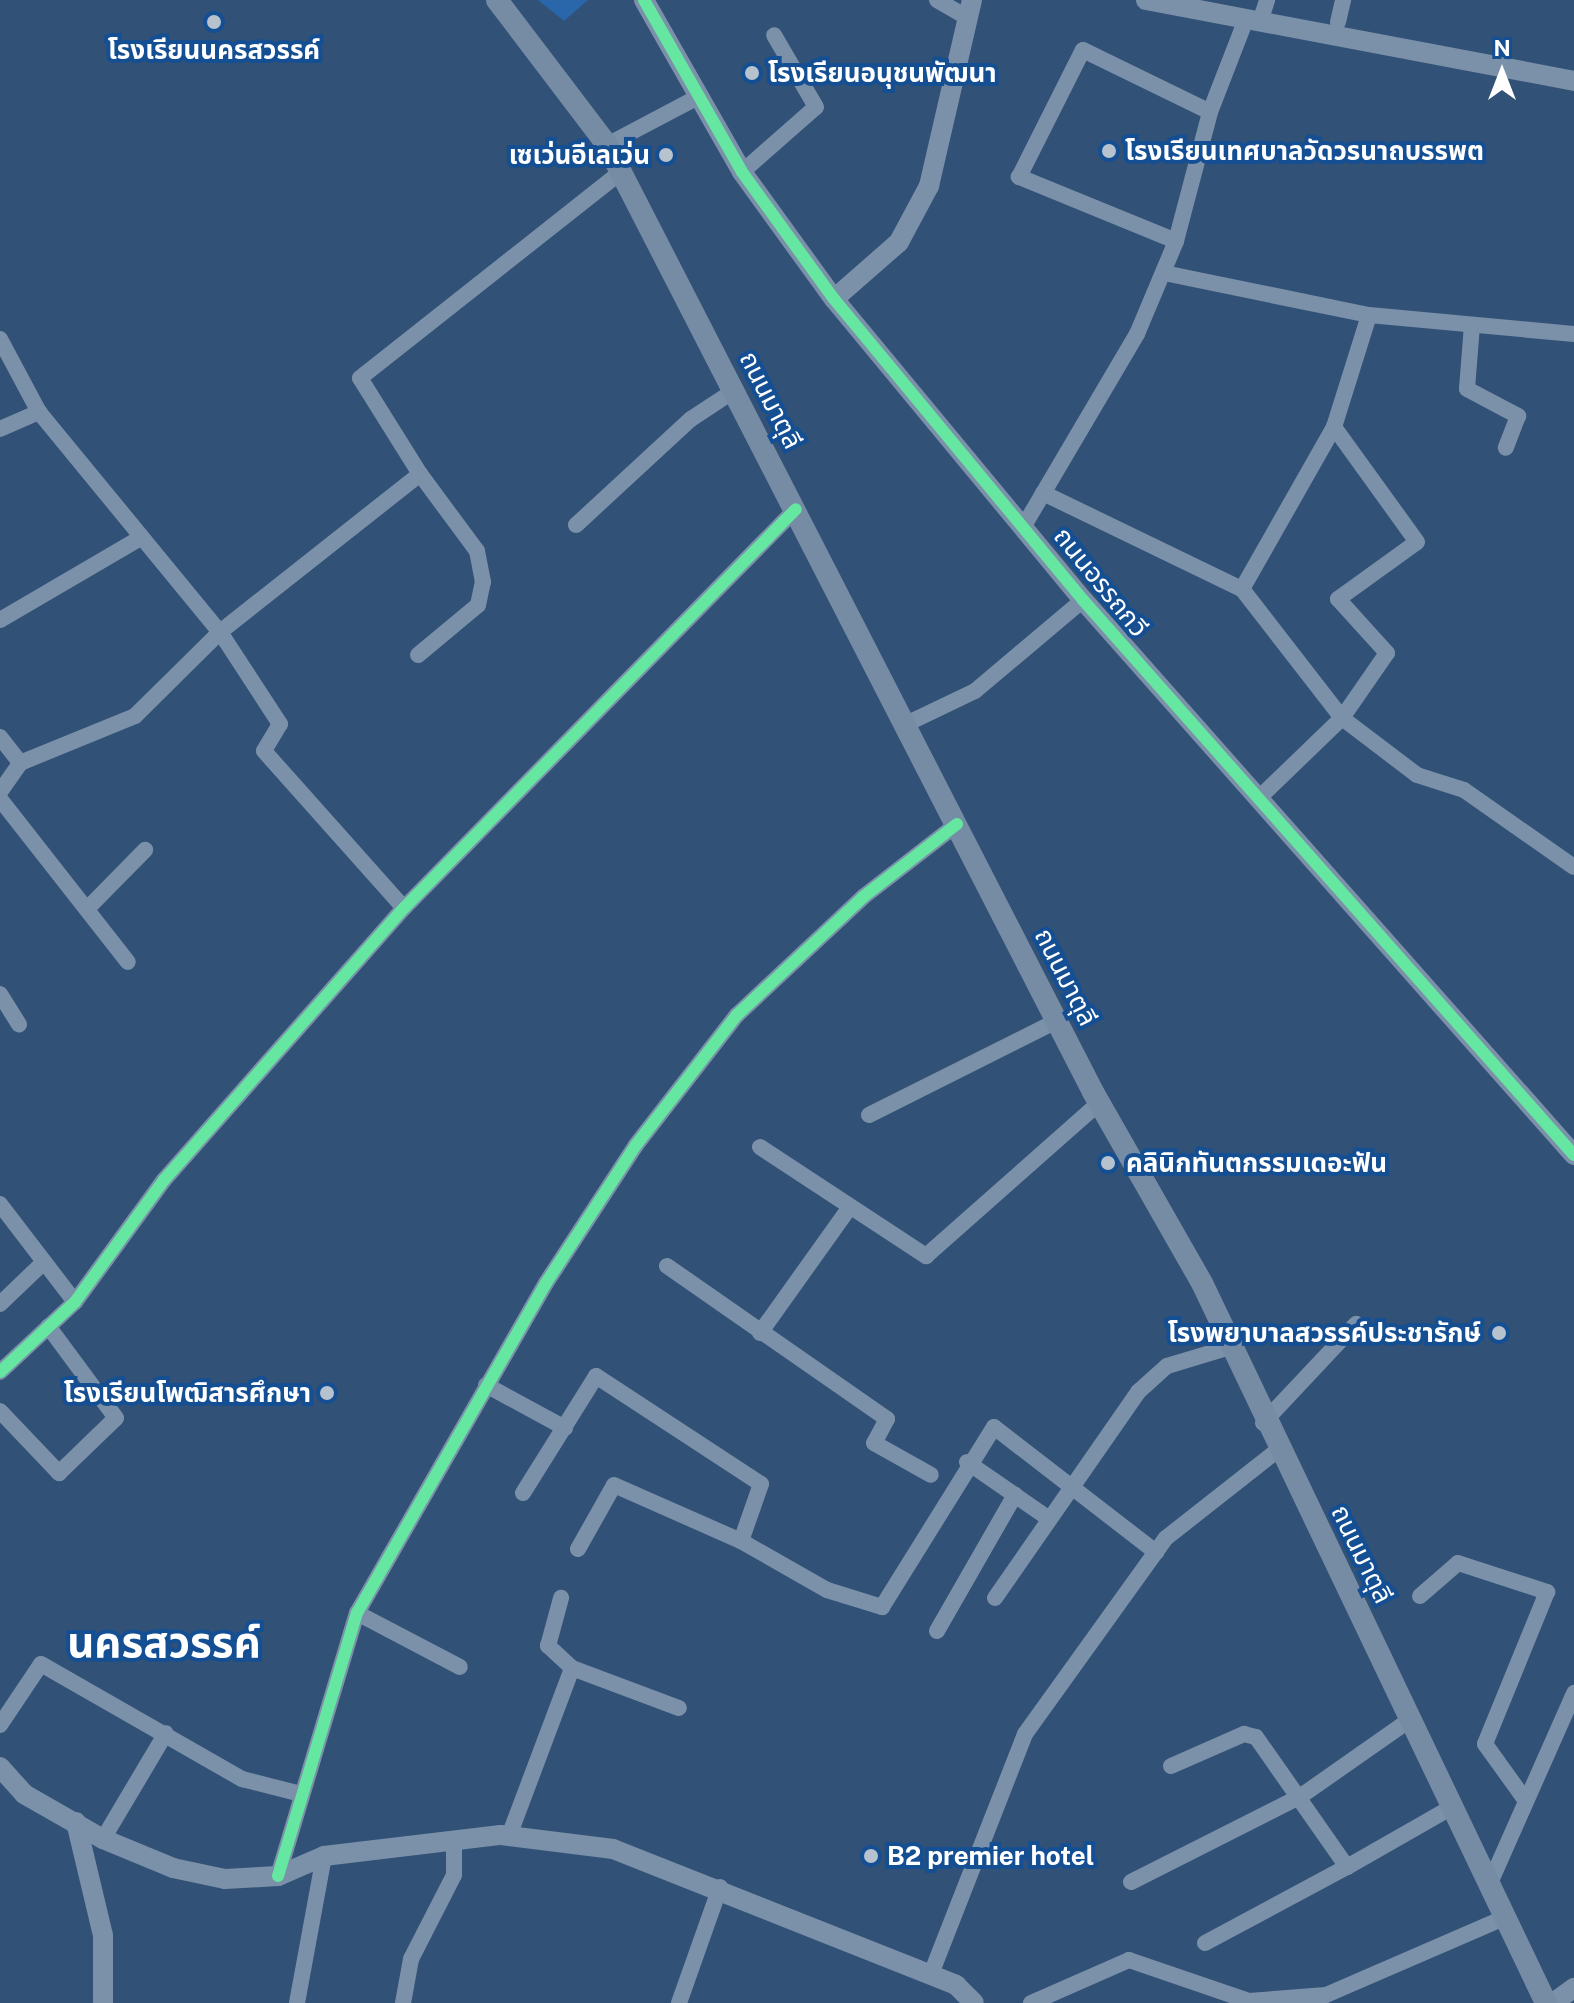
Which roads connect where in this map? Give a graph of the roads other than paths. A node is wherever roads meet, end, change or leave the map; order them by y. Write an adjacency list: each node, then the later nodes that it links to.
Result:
1 (497, 0): 14 (main road, ถนนมาตุลี)
2 (937, 0): 7 (street)
3 (1146, 0): 8 (street)
4 (1267, 0): 8 (street)
5 (1343, 0): 9 (street)
6 (648, 2): 12 (street, ถนนอรรถกวี)
7 (970, 9): 19 (street)
8 (1253, 21): 11 (street); 13 (street)
9 (1338, 22)
10 (774, 35): 16 (street)
11 (1574, 81)
12 (696, 98): 14 (street); 16 (street, ถนนอรรถกวี)
13 (1210, 112): 17 (street); 17 (street)
14 (607, 145): 15 (main road, ถนนมาตุลี)
15 (621, 172): 24 (main road, ถนนมาตุลี); 29 (street)
16 (742, 172): 19 (street, ถนนอรรถกวี)
17 (1176, 241): 18 (street)
18 (1164, 273): 20 (street); 30 (street)
19 (834, 299): 32 (street, ถนนอรรถกวี)
20 (1369, 315): 21 (street); 26 (street)
21 (1472, 325): 22 (street); 28 (street)
22 (1574, 334)
23 (0, 339): 25 (street)
24 (735, 390): 31 (main road, ถนนมาตุลี); 33 (street)
25 (39, 412): 27 (street); 34 (street)
26 (1334, 427): 35 (street); 40 (street)
27 (0, 429)
28 (1506, 448)
29 (420, 474): 38 (street); 39 (street)
30 (1043, 493): 32 (street); 35 (street)
31 (796, 509): 41 (main road, ถนนมาตุลี); 50 (street)
32 (1025, 524): 36 (street, ถนนอรรถกวี)
33 (576, 525)
34 (142, 537): 37 (street); 38 (street)
35 (1242, 589): 40 (street)
36 (1083, 600): 41 (street); 46 (street, ถนนอรรถกวี)
37 (0, 620)
38 (220, 632): 43 (street); 50 (street)
39 (418, 655)
40 (1342, 718): 46 (street); 49 (street)
41 (904, 725): 47 (main road, ถนนมาตุลี)
42 (0, 737): 43 (street)
43 (20, 763): 44 (street)
44 (0, 792)
45 (0, 799): 51 (street)
46 (1258, 799): 59 (street, ถนนอรรถกวี)
47 (957, 824): 54 (main road, ถนนมาตุลี); 71 (street)
48 (145, 850): 51 (street)
49 (1574, 867)
50 (404, 908): 64 (street)
51 (87, 909): 52 (street)
52 (128, 962)
53 (0, 994): 55 (street)
54 (1057, 1021): 56 (main road, ถนนมาตุลี); 57 (street)
55 (19, 1025)
56 (1099, 1103): 61 (street); 69 (main road, ถนนมาตุลี)
57 (869, 1115)
58 (760, 1147): 61 (street)
59 (1574, 1155)
60 (0, 1204): 62 (street)
61 (850, 1207): 68 (street)
62 (44, 1262): 64 (street); 65 (street)
63 (667, 1266): 68 (street)
64 (75, 1302): 67 (street)
65 (0, 1304)
66 (1356, 1324): 73 (street)
67 (48, 1326): 70 (street); 72 (street)
68 (760, 1333): 77 (street)
69 (1227, 1348): 73 (main road, ถนนมาตุลี); 78 (street)
70 (0, 1372)
71 (486, 1385): 74 (street); 88 (street)
72 (0, 1411)
73 (1263, 1423): 75 (main road, ถนนมาตุลี)
74 (565, 1428): 79 (street); 82 (street)
75 (1279, 1449): 84 (street); 94 (main road, ถนนมาตุลี)
76 (967, 1462): 78 (street); 80 (street); 82 (street)
77 (931, 1475)
78 (1069, 1485): 81 (street); 84 (street)
79 (523, 1493)
80 (1015, 1495): 81 (street); 89 (street)
81 (1048, 1518): 87 (street)
82 (741, 1541): 83 (street)
83 (578, 1549)
84 (1156, 1552): 115 (street)
85 (1420, 1596): 101 (street)
86 (561, 1598): 91 (street)
87 (995, 1598)
88 (357, 1613): 90 (street); 99 (street)
89 (937, 1631)
90 (460, 1667)
91 (572, 1668): 93 (street); 104 (street)
92 (1574, 1693): 101 (street)
93 (679, 1708)
94 (1411, 1719): 100 (street); 102 (main road, ถนนมาตุลี)
95 (0, 1725): 96 (street)
96 (166, 1733): 99 (street); 105 (street)
97 (1171, 1766): 100 (street)
98 (0, 1767): 103 (street)
99 (301, 1794): 109 (street)
100 (1301, 1796): 108 (street); 110 (street)
101 (1526, 1801): 111 (street)
102 (1452, 1807): 108 (street); 111 (main road, ถนนมาตุลี)
103 (76, 1822): 105 (street); 117 (street)
104 (509, 1836): 106 (street); 112 (street)
105 (103, 1839): 109 (street)
106 (454, 1842): 107 (street); 119 (street)
107 (324, 1856): 109 (street); 118 (street)
108 (1347, 1867): 114 (street)
109 (278, 1876)
110 (1131, 1882)
111 (1490, 1883): 113 (main road, ถนนมาตุลี)
112 (720, 1887): 115 (street); 120 (street)
113 (1504, 1918): 122 (street); 123 (main road, ถนนมาตุลี)
114 (1205, 1943)
115 (931, 1974): 121 (street)
116 (1574, 1988): 124 (street)
117 (103, 2003)
118 (297, 2003)
119 (403, 2003)
120 (679, 2003)
121 (974, 2003)
122 (1031, 2003)
123 (1546, 2003)
124 (1553, 2003)

